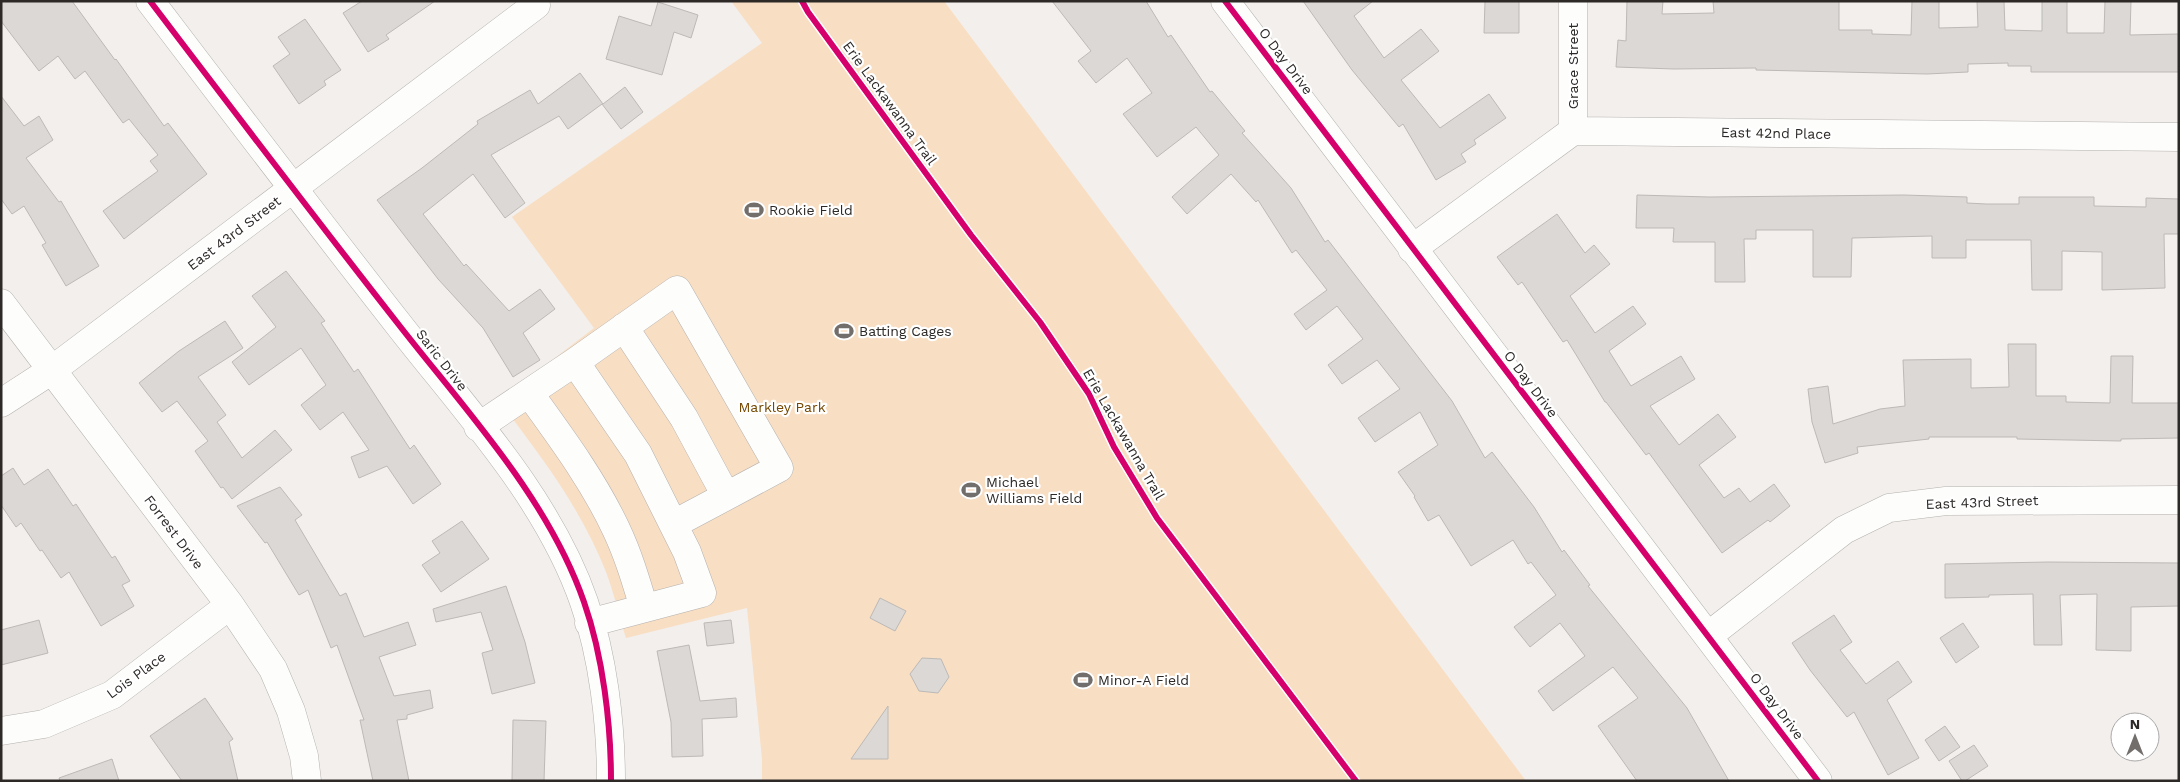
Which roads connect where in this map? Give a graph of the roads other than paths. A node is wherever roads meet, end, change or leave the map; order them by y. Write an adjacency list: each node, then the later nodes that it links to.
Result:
1 (150, 1): 7 (street, Saric Drive)
2 (1225, 1): 8 (street, O Day Drive)
3 (1573, 1): 5 (street, Grace Street)
4 (535, 3): 7 (street, East 43rd Street)
5 (1573, 131): 6 (street, East 42nd Place); 8 (street)
6 (2179, 137)
7 (293, 189): 12 (street, East 43rd Street); 15 (street, Saric Drive)
8 (1412, 249): 22 (street, O Day Drive)
9 (1, 303): 12 (street, Forrest Drive)
10 (624, 327): 11 (street); 16 (street); 16 (street)
11 (575, 362): 13 (street); 18 (street)
12 (52, 370): 14 (street, East 43rd Street); 19 (street, Forrest Drive)
13 (529, 393): 15 (street); 20 (street)
14 (1, 403)
15 (478, 426): 21 (street, Saric Drive)
16 (726, 496): 18 (street)
17 (2179, 500): 22 (street, East 43rd Street)
18 (674, 524): 20 (street)
19 (230, 605): 23 (street, Lois Place); 24 (street, Forrest Drive)
20 (644, 608): 21 (street)
21 (590, 623): 25 (street, Saric Drive)
22 (1708, 636): 26 (street, O Day Drive)
23 (1, 731)
24 (307, 781)
25 (611, 781)
26 (1818, 781)

